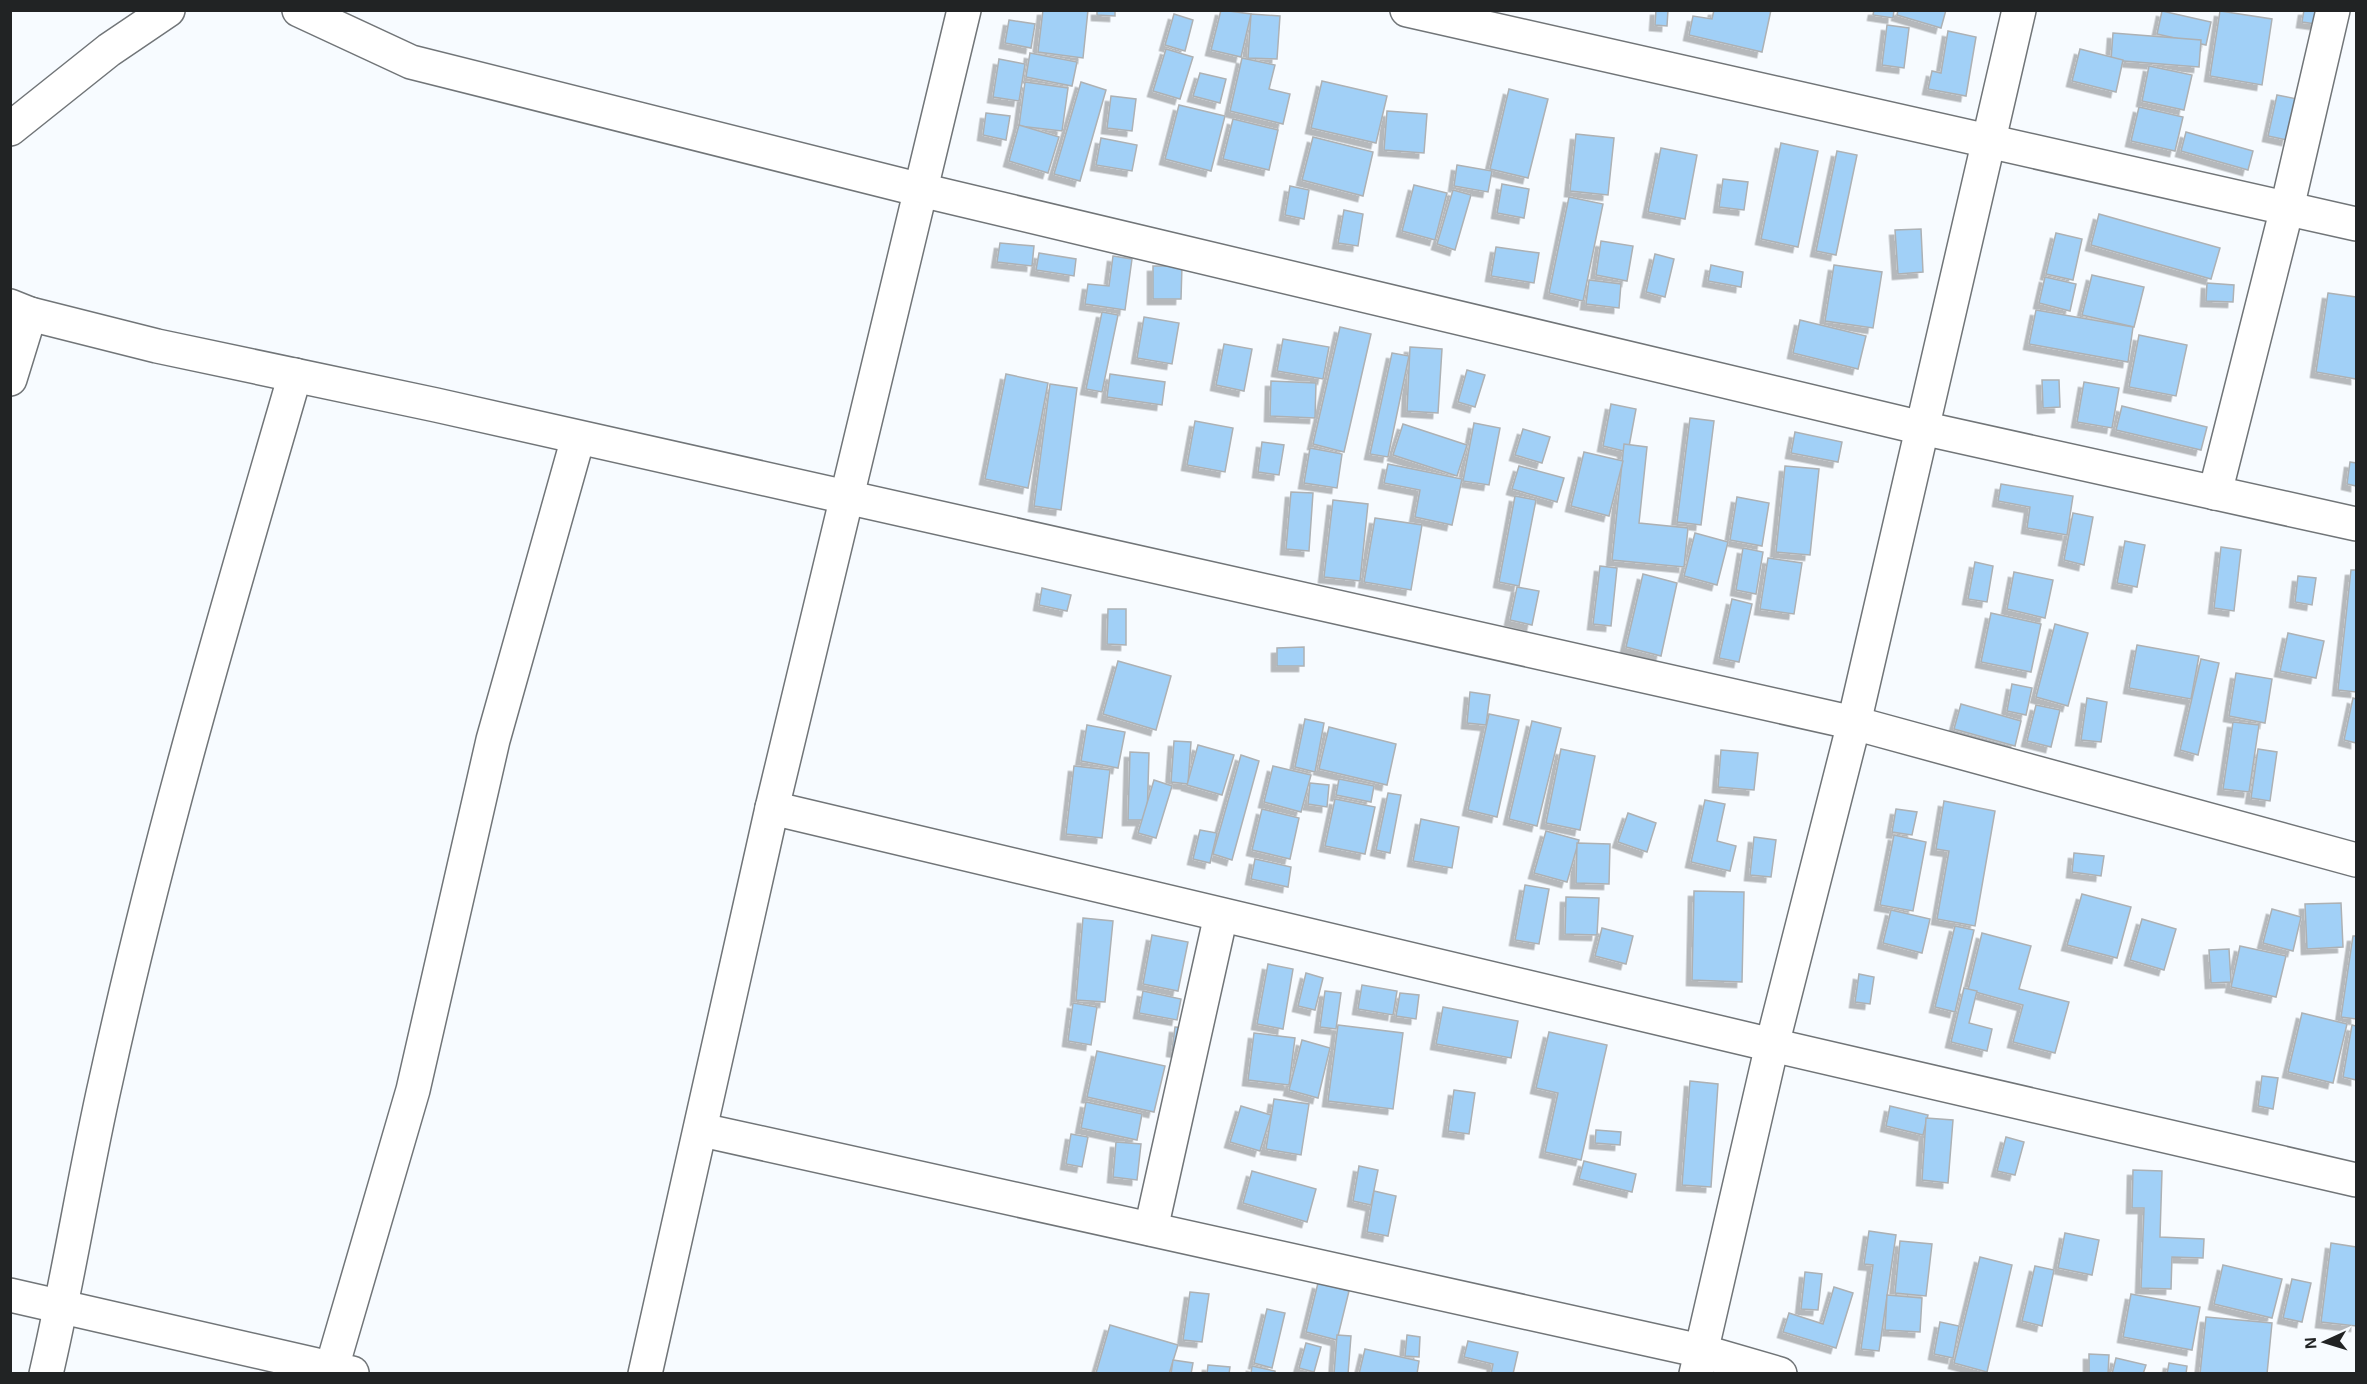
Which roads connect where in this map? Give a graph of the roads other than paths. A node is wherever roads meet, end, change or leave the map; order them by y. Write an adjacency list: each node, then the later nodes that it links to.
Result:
1 (168, 10): 7 (street)
2 (299, 10): 9 (street)
3 (964, 10): 9 (street)
4 (1407, 10): 8 (street)
5 (2019, 10): 8 (street)
6 (2333, 10): 10 (street)
7 (10, 129)
8 (1988, 142): 10 (street); 15 (street)
9 (921, 190): 15 (street); 18 (street)
10 (2287, 208): 11 (street); 17 (street)
11 (2356, 224)
12 (20, 310): 13 (street); 14 (street)
13 (295, 375): 16 (street); 29 (street)
14 (10, 379)
15 (1922, 428): 17 (street); 20 (street)
16 (578, 438): 18 (street); 31 (street)
17 (2215, 493): 19 (street)
18 (847, 499): 20 (street); 21 (street)
19 (2356, 524)
20 (1854, 723): 22 (street); 24 (street)
21 (772, 808): 23 (street); 25 (street)
22 (2356, 860)
23 (1221, 915): 24 (street); 27 (street)
24 (1772, 1045): 26 (street); 30 (street)
25 (702, 1130): 27 (street); 33 (street)
26 (2356, 1180)
27 (1150, 1229): 30 (street)
28 (10, 1295): 29 (street)
29 (62, 1305): 31 (street); 32 (street)
30 (1698, 1363): 34 (street)
31 (338, 1372)
32 (46, 1374)
33 (645, 1374)
34 (1780, 1374)

